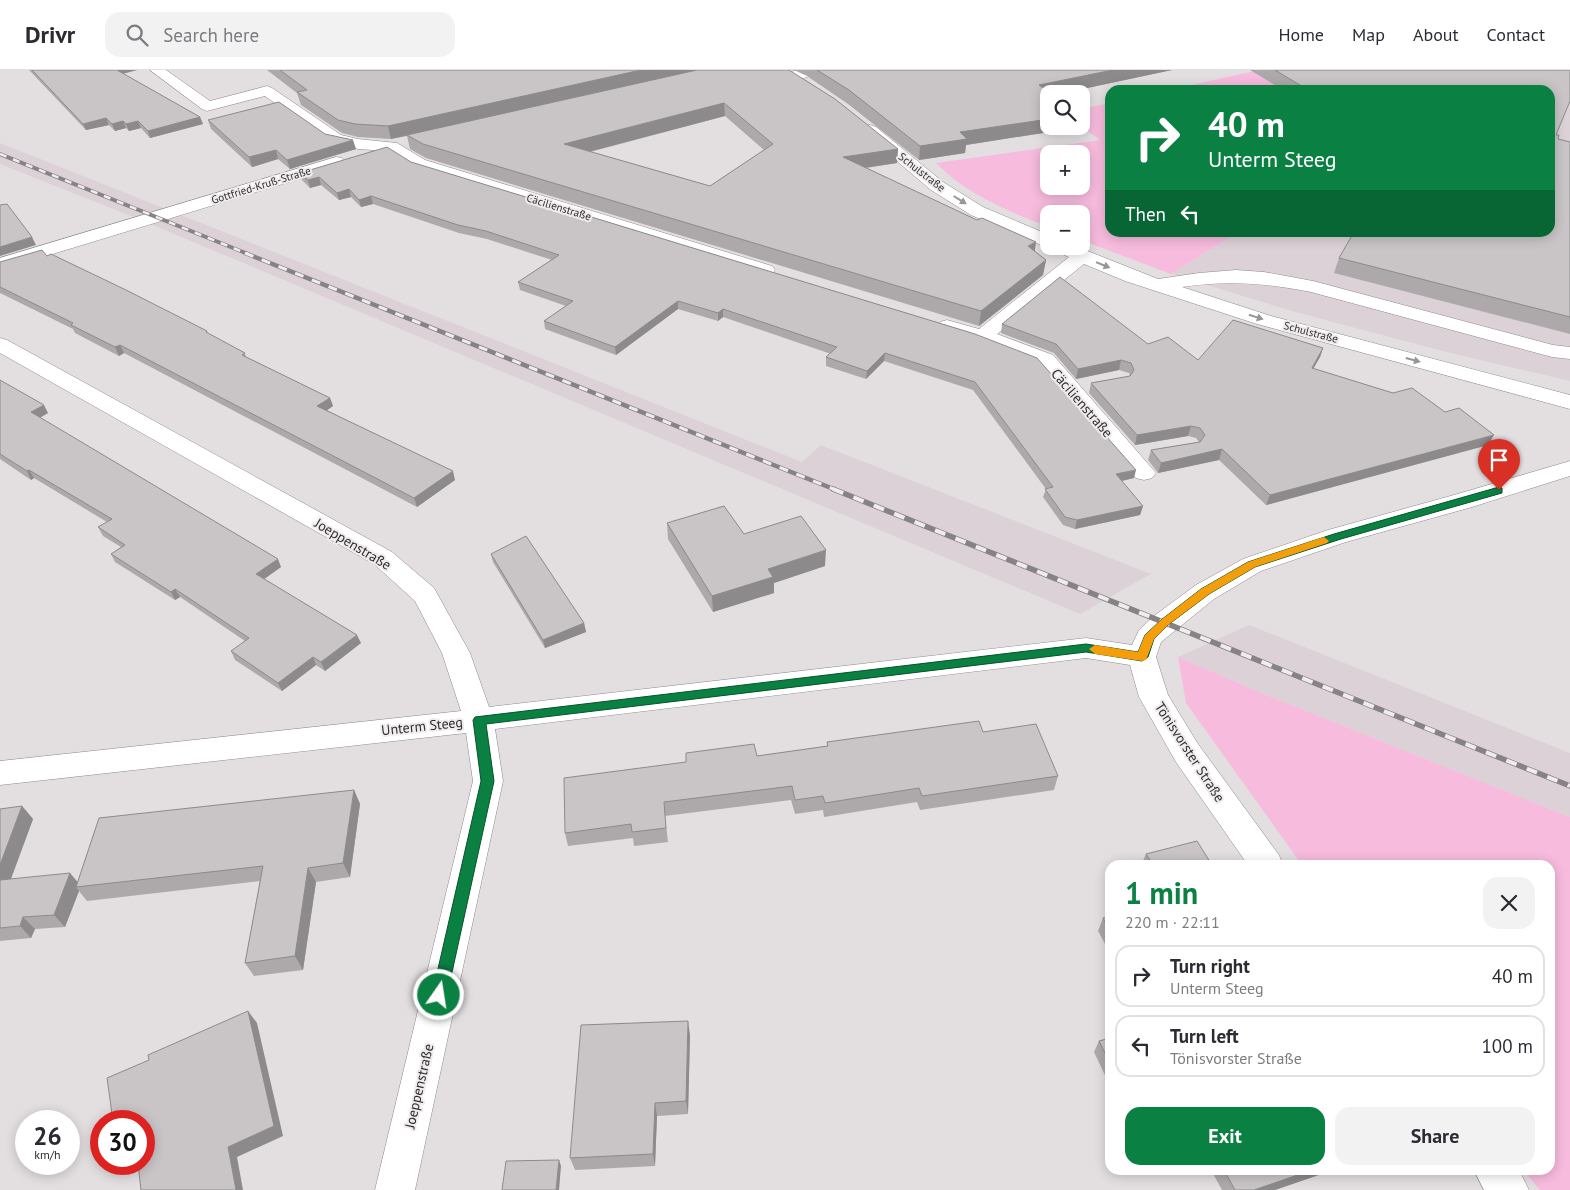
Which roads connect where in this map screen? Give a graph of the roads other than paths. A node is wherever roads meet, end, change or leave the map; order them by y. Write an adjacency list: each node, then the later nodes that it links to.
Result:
1 (157, 70): 6 (street, Cäcilienstraße)
2 (786, 73): 3 (street)
3 (810, 77)
4 (861, 123): 7 (street, Schulstraße, one-way to 7)
5 (410, 142): 6 (street, Gottfried-Kruß-Straße)
6 (390, 146): 10 (street, Gottfried-Kruß-Straße); 11 (street, Cäcilienstraße)
7 (1040, 238)
8 (1077, 255): 9 (street, Schulstraße)
9 (1081, 257): 12 (street, Schulstraße, one-way to 12); 14 (street)
10 (0, 264)
11 (782, 275)
12 (1156, 285): 16 (street); 19 (street, Schulstraße, one-way to 19)
13 (935, 322): 14 (street, Cäcilienstraße)
14 (982, 336): 18 (street, Cäcilienstraße)
15 (0, 344): 25 (street, Joeppenstraße)
16 (1570, 352)
17 (1094, 384): 18 (street)
18 (1070, 389): 21 (street, Cäcilienstraße)
19 (1570, 402)
20 (1154, 451): 21 (street)
21 (1128, 456): 23 (street, Cäcilienstraße)
22 (1570, 468): 24 (street)
23 (1144, 473)
24 (1142, 657): 25 (street, Unterm Steeg); 27 (street, Tönisvorster Straße)
25 (479, 720): 26 (street, Unterm Steeg); 29 (street, Joeppenstraße)
26 (0, 773)
27 (1263, 860)
28 (1498, 1175): 30 (street)
29 (395, 1190)
30 (1509, 1190)

